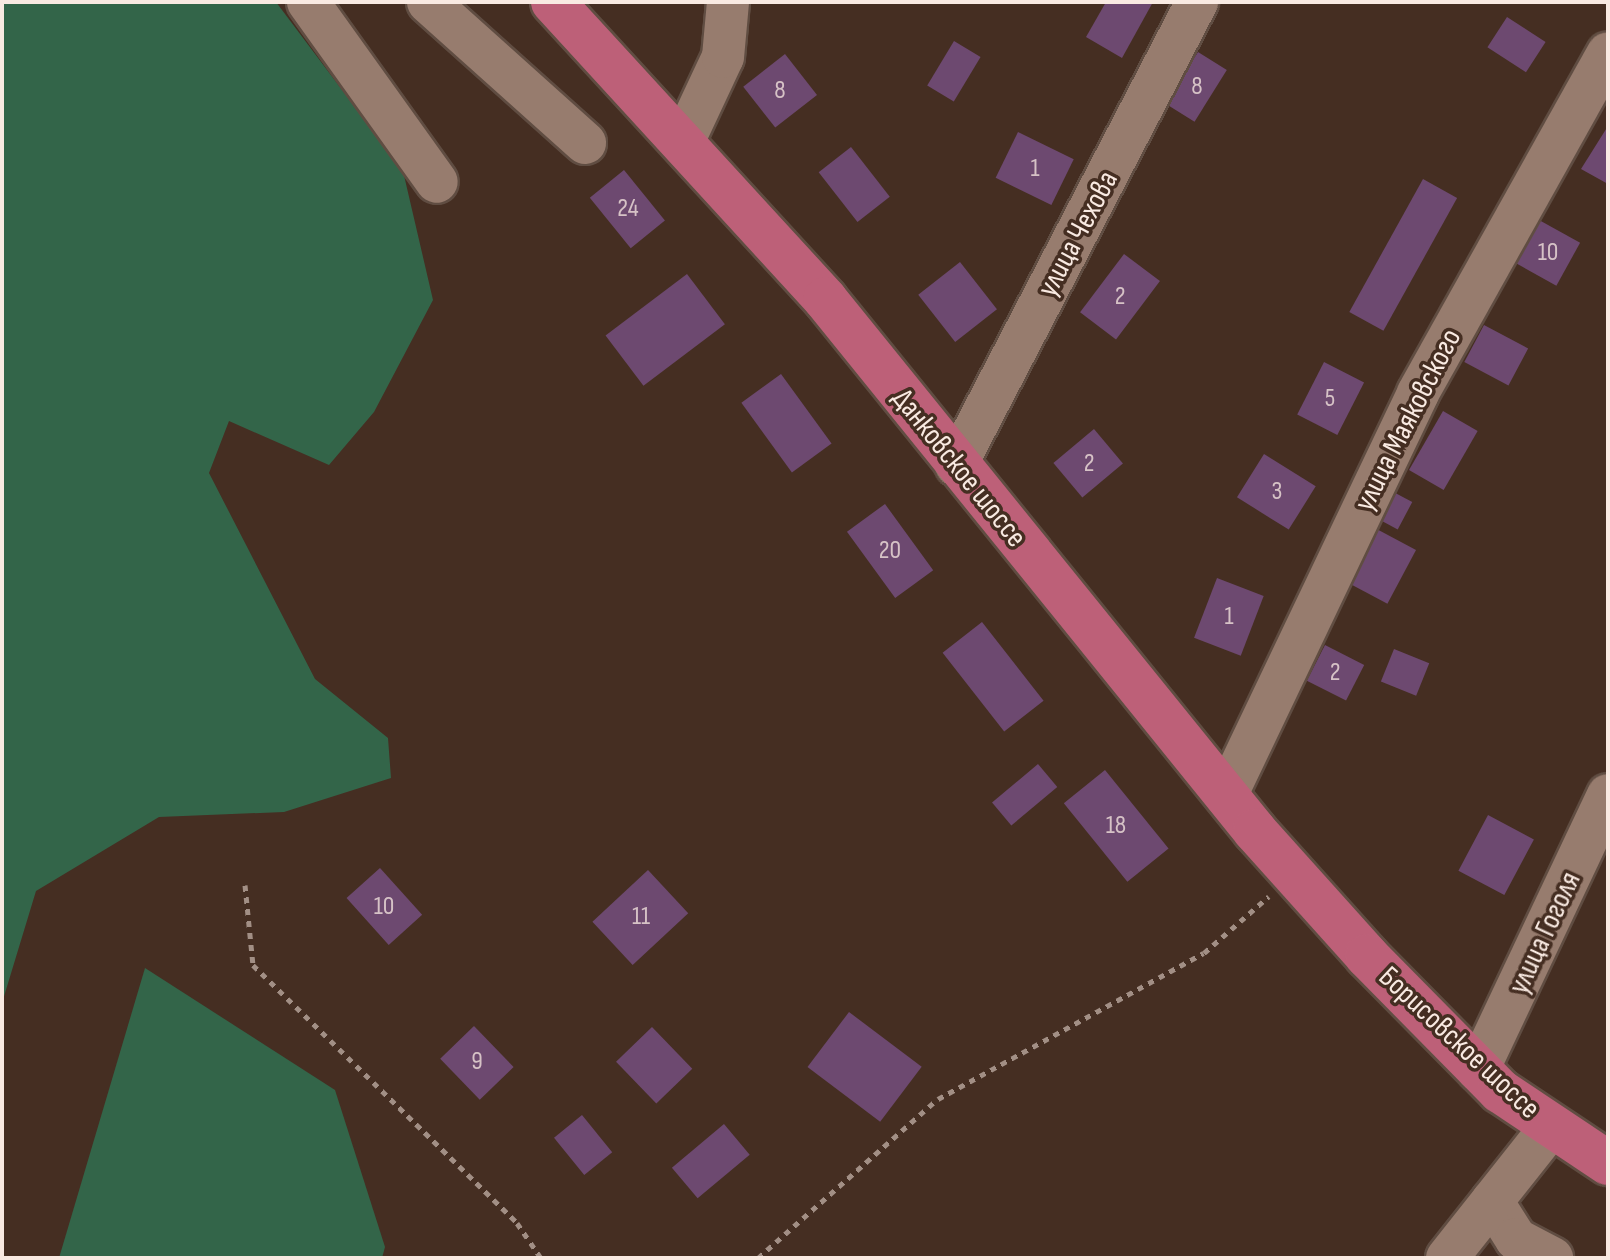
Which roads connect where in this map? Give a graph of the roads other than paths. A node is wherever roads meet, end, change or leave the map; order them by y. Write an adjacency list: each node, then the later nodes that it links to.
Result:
1 (308, 2): 9 (street)
2 (428, 2): 8 (street)
3 (553, 2): 7 (main road, Данковское шоссе)
4 (728, 2): 7 (street)
5 (1197, 2): 10 (street, улица Чехова)
6 (1608, 53): 12 (street, улица Маяковского)
7 (685, 138): 10 (main road, Данковское шоссе)
8 (585, 143)
9 (437, 182)
10 (956, 465): 12 (main road, Данковское шоссе)
11 (1608, 795): 14 (street, улица Гоголя)
12 (1226, 796): 13 (main road, Данковское шоссе)
13 (1356, 942): 14 (main road, Борисовское шоссе)
14 (1478, 1070): 15 (main road, Борисовское шоссе)
15 (1550, 1128): 16 (main road, Борисовское шоссе); 17 (street)
16 (1608, 1163)
17 (1492, 1201): 18 (street); 19 (street)
18 (1447, 1258)
19 (1552, 1258)

